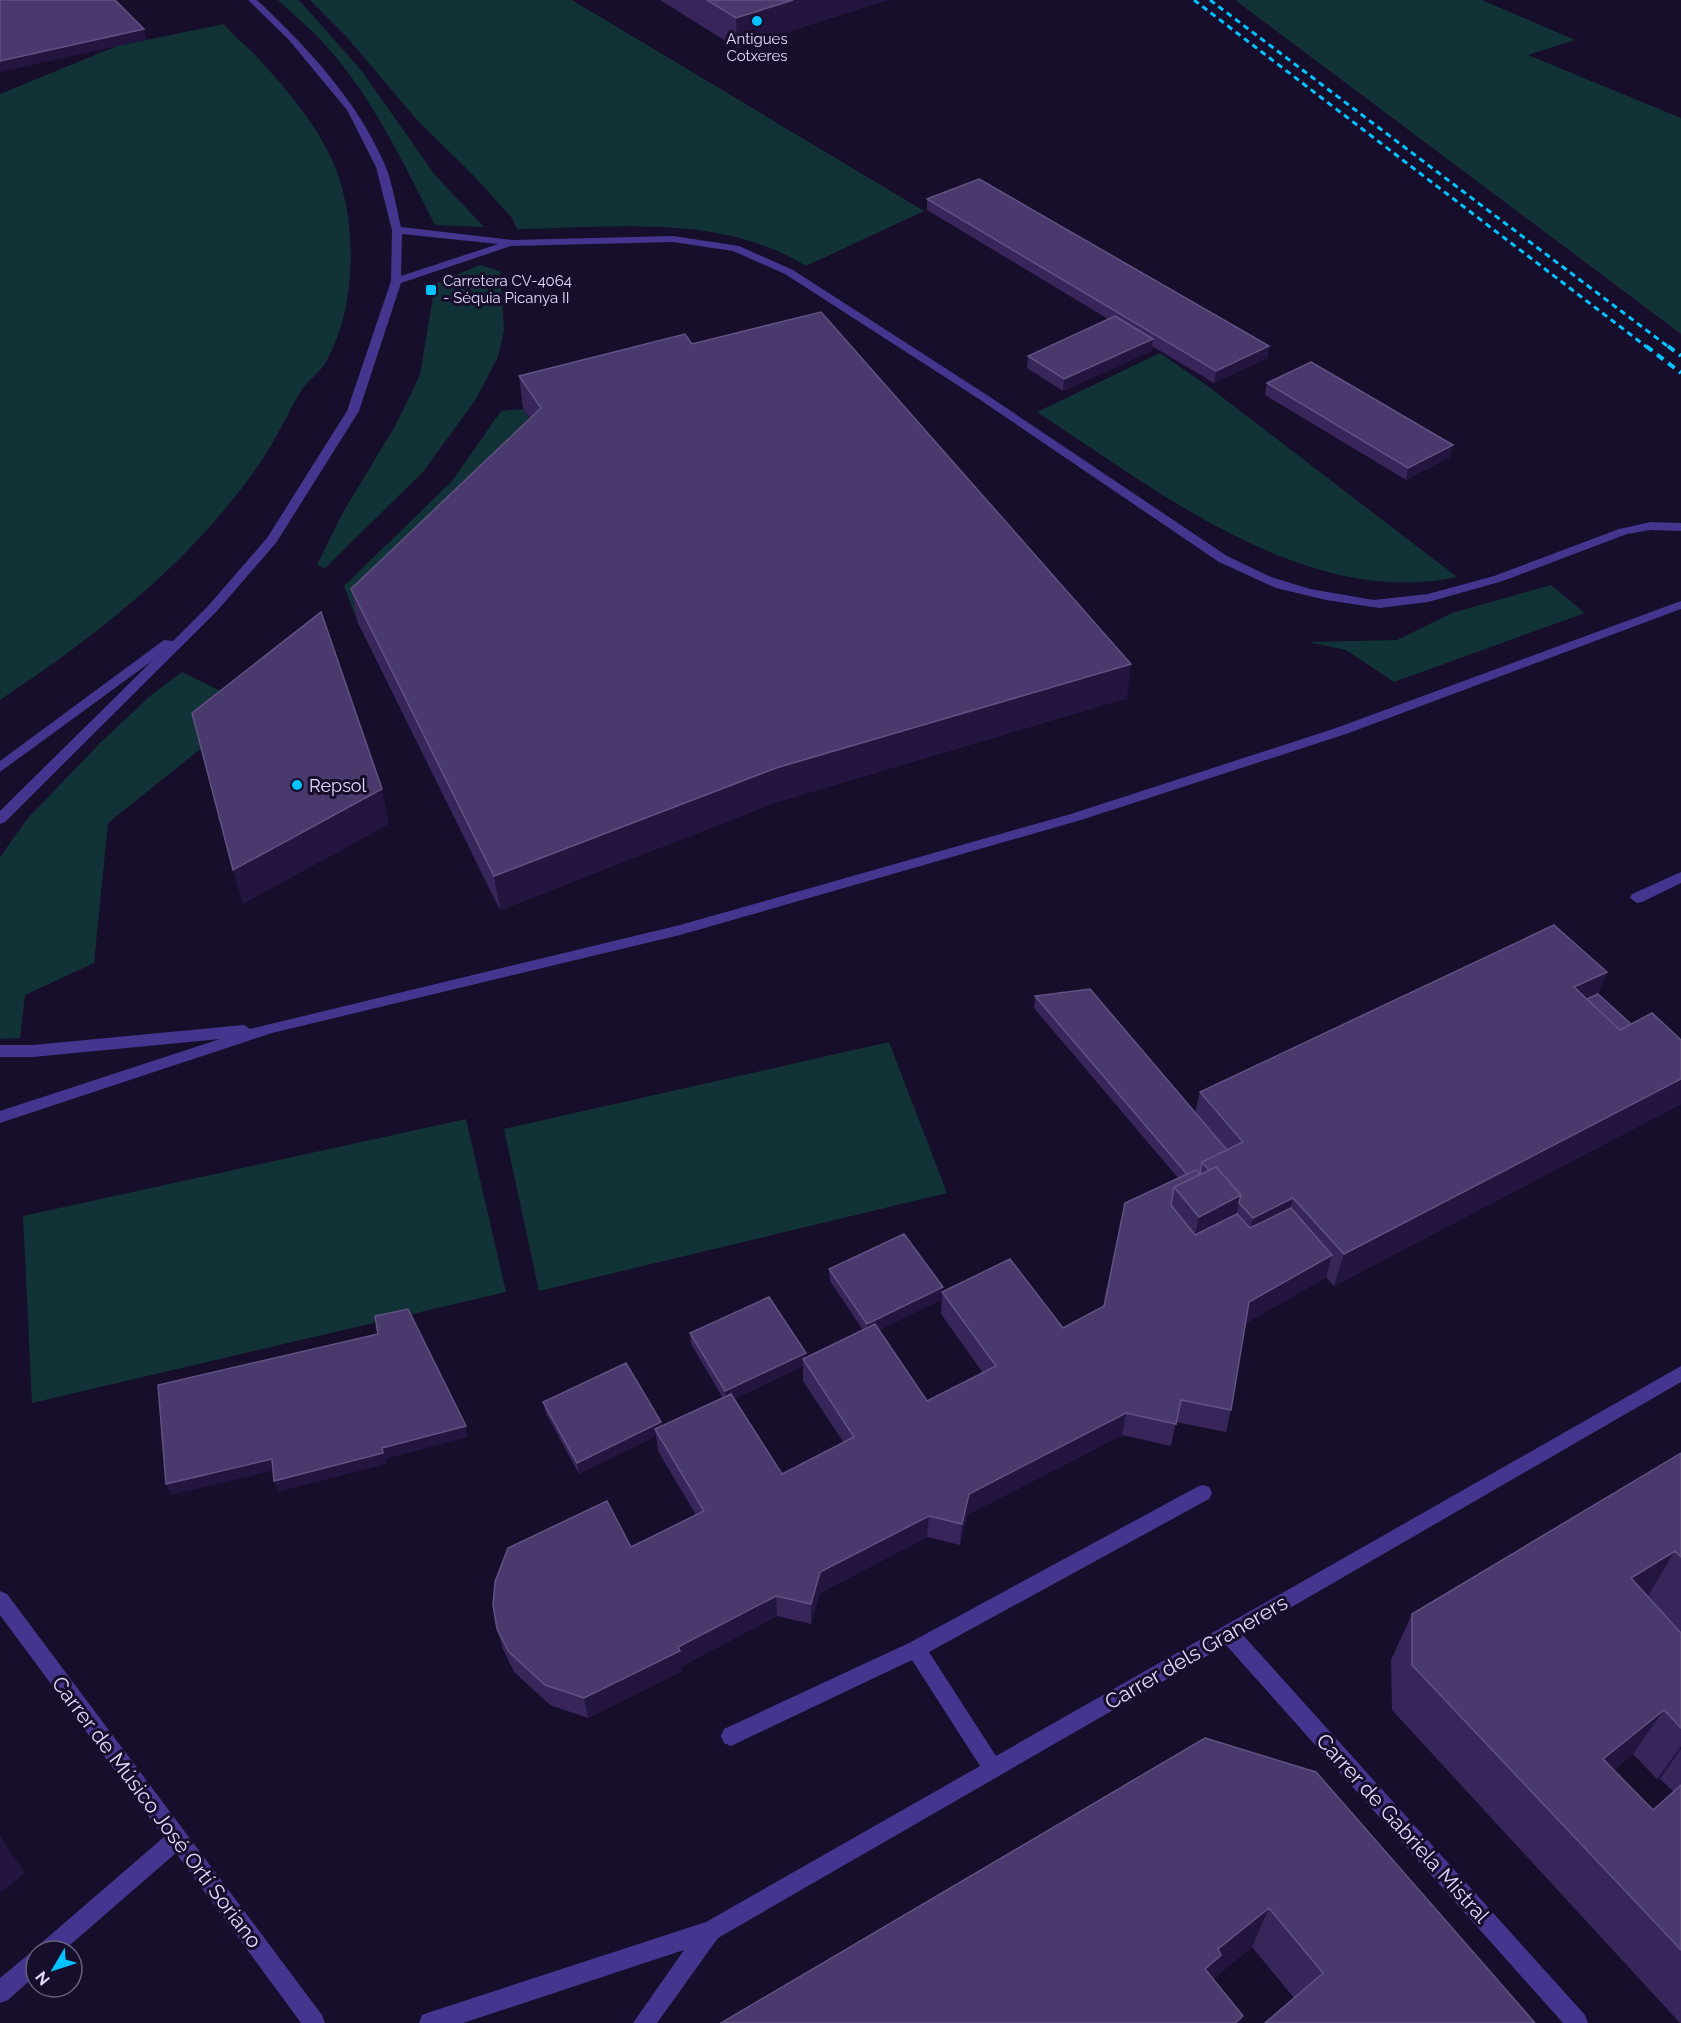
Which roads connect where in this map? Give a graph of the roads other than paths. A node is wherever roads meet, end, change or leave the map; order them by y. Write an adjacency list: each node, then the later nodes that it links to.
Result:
1 (252, 0): 2 (street)
2 (397, 230): 3 (street); 4 (street)
3 (512, 243): 4 (street); 5 (street)
4 (396, 282): 7 (street)
5 (1681, 527)
6 (1681, 605): 12 (street)
7 (213, 608): 8 (street); 9 (street)
8 (0, 768)
9 (0, 819)
10 (1681, 877): 11 (street)
11 (1637, 898)
12 (271, 1028): 13 (street); 14 (street)
13 (0, 1051)
14 (0, 1117)
15 (1681, 1373): 18 (street, Carrer dels Granerers)
16 (1203, 1493): 19 (street)
17 (0, 1600): 22 (street, Carrer de Músico José Ortí Soriano)
18 (1228, 1634): 21 (street, Carrer dels Granerers); 30 (street, Carrer de Gabriela Mistral)
19 (916, 1649): 20 (street); 21 (street)
20 (731, 1736)
21 (993, 1768): 23 (street, Carrer dels Granerers)
22 (177, 1839): 24 (street); 27 (street, Carrer de Músico José Ortí Soriano)
23 (711, 1931): 28 (street, Carrer dels Granerers); 29 (street, Carrer dels Granerers)
24 (61, 1939)
25 (24, 1971): 26 (street)
26 (0, 1992)
27 (314, 2023)
28 (430, 2023)
29 (644, 2023)
30 (1577, 2023)

